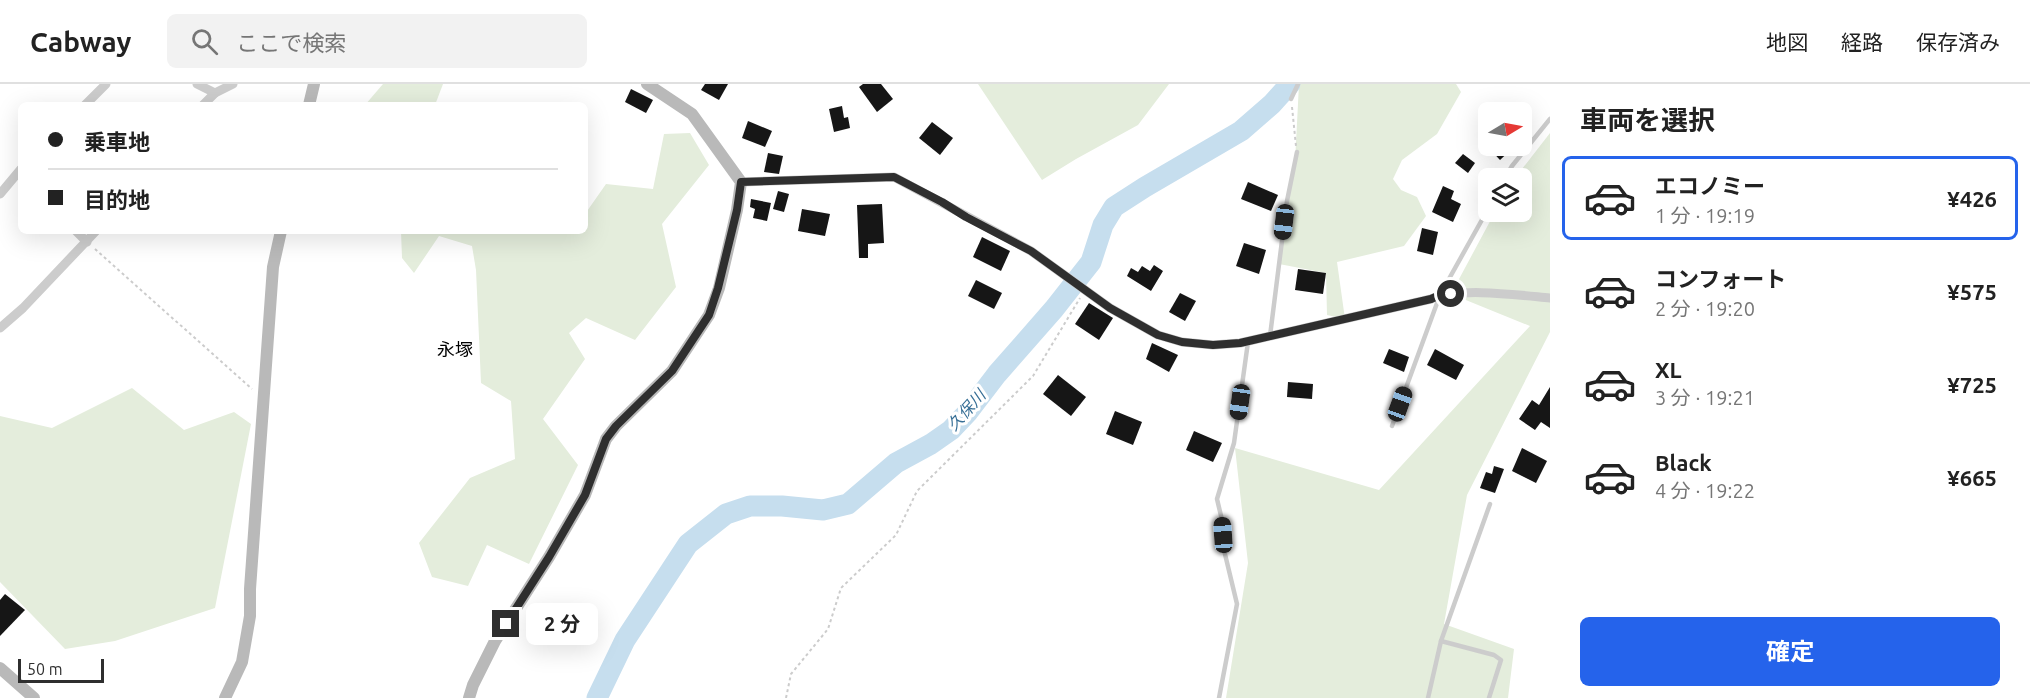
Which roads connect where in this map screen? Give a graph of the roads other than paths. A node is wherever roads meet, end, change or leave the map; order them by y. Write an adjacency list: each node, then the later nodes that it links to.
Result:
1 (106, 84): 9 (street)
2 (197, 84): 7 (street)
3 (232, 84): 7 (street)
4 (313, 84): 11 (street)
5 (1298, 84): 8 (lane)
6 (653, 86): 16 (street)
7 (214, 93): 10 (street)
8 (1291, 99)
9 (88, 102)
10 (206, 102)
11 (310, 102)
12 (1550, 120): 14 (lane)
13 (1297, 152): 26 (lane)
14 (1511, 168)
15 (18, 175): 17 (street)
16 (741, 182): 27 (street); 34 (street)
17 (0, 194)
18 (1481, 222): 23 (lane)
19 (78, 234): 22 (street)
20 (94, 234): 22 (street)
21 (280, 234): 33 (street)
22 (87, 242): 25 (street)
23 (1440, 295): 24 (street); 26 (street); 28 (lane)
24 (1550, 298)
25 (0, 327)
26 (1270, 336): 27 (street)
27 (1248, 341): 35 (lane)
28 (1392, 426)
29 (1490, 504): 30 (lane)
30 (1441, 641): 36 (lane); 37 (lane)
31 (0, 668): 32 (street)
32 (34, 698)
33 (225, 698)
34 (469, 698)
35 (1219, 698)
36 (1428, 698)
37 (1489, 698)

